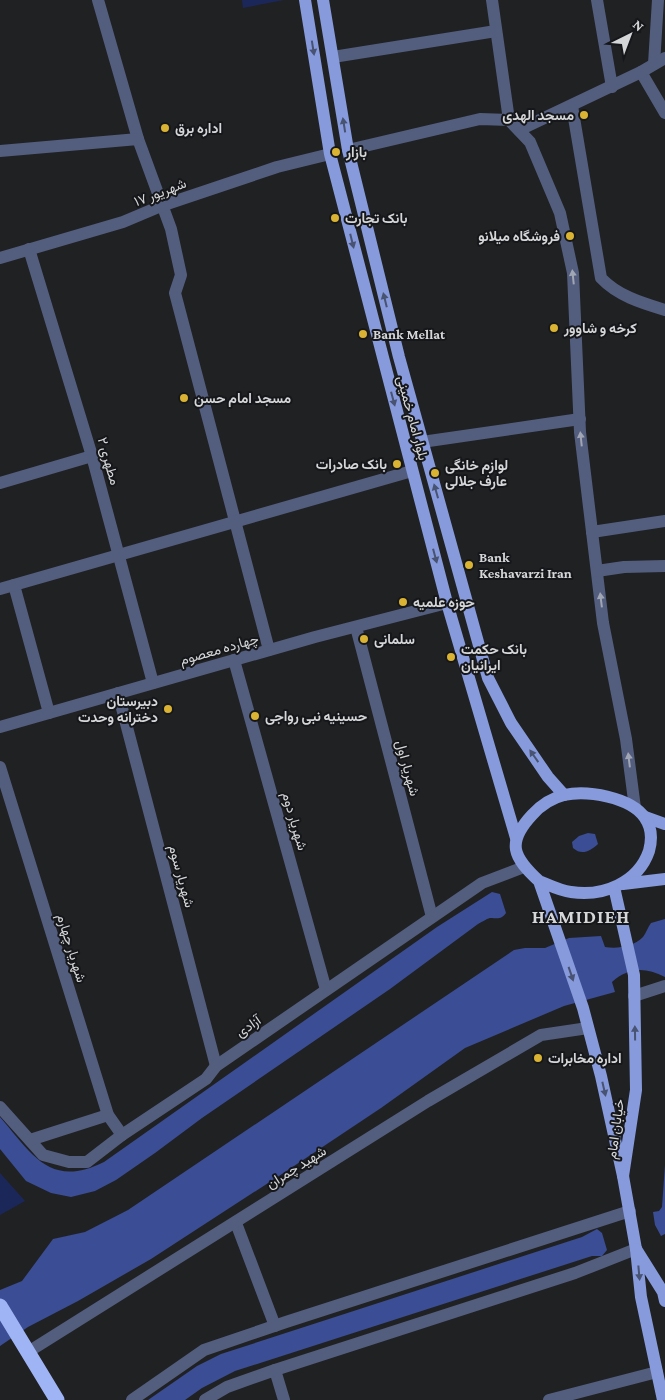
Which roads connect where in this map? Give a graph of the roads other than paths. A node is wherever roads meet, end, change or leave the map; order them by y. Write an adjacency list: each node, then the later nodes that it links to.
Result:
1 (98, 0): 16 (street)
2 (305, 0): 19 (main road, بلوار امام خمینی, one-way to 19)
3 (323, 0): 8 (main road, بلوار امام خمینی)
4 (492, 0): 7 (street)
5 (597, 0): 11 (street)
6 (658, 0): 9 (street)
7 (496, 31): 8 (street); 14 (street)
8 (332, 57): 17 (main road, بلوار امام خمینی, one-way to 8)
9 (660, 61): 10 (street)
10 (641, 72): 11 (street); 13 (street)
11 (612, 87): 12 (street)
12 (572, 106): 15 (street); 23 (street)
13 (665, 113)
14 (509, 120): 15 (street); 17 (street)
15 (519, 130): 24 (street, one-way to 15)
16 (138, 139): 18 (street); 20 (street)
17 (348, 150): 25 (main road, بلوار امام خمینی, one-way to 17)
18 (0, 151)
19 (330, 154): 20 (street, ۱۷ شهریور); 27 (main road, بلوار امام خمینی, one-way to 27)
20 (161, 206): 21 (street, ۱۷ شهریور); 30 (street)
21 (29, 250): 22 (street, ۱۷ شهریور); 26 (street, مطهری ۲)
22 (0, 258)
23 (665, 310)
24 (580, 419): 25 (street); 31 (street, one-way to 24)
25 (422, 442): 46 (main road, بلوار امام خمینی, one-way to 25)
26 (92, 456): 28 (street); 32 (street, مطهری ۲)
27 (412, 471): 30 (street); 37 (main road, بلوار امام خمینی, one-way to 37)
28 (0, 483)
29 (665, 520): 31 (street)
30 (235, 522): 32 (street); 39 (street)
31 (592, 532): 34 (street)
32 (119, 555): 35 (street); 41 (street, مطهری ۲)
33 (665, 566): 34 (street)
34 (597, 571): 47 (street, one-way to 34)
35 (14, 585): 36 (street); 43 (street)
36 (0, 589)
37 (447, 603): 38 (street, چهارده معصوم); 50 (main road, بلوار امام خمینی)
38 (356, 627): 39 (street, چهارده معصوم); 55 (street, شهریار اول)
39 (269, 650): 40 (street, چهارده معصوم)
40 (234, 660): 41 (street, چهارده معصوم); 57 (street, شهریار دوم)
41 (154, 683): 42 (street, چهارده معصوم)
42 (118, 693): 43 (street, چهارده معصوم); 60 (street, شهریار سوم)
43 (49, 713): 44 (street, چهارده معصوم)
44 (0, 727)
45 (0, 767): 62 (street, شهریار چهارم)
46 (564, 795): 47 (main road); 50 (main road)
47 (635, 808): 48 (main road)
48 (645, 817): 49 (main road); 54 (main road)
49 (665, 824)
50 (516, 838): 51 (main road)
51 (524, 867): 53 (main road); 55 (street, آزادی)
52 (665, 879): 54 (main road)
53 (539, 881): 54 (main road); 59 (main road, خیابان امام, one-way to 59)
54 (617, 886): 58 (main road, خیابان امام)
55 (432, 917): 57 (street, آزادی)
56 (665, 986): 58 (street)
57 (326, 990): 60 (street, آزادی)
58 (634, 996): 65 (main road, خیابان امام, one-way to 58)
59 (588, 1028): 65 (main road, خیابان امام, one-way to 65); 67 (street, شهید چمران)
60 (216, 1066): 63 (street, آزادی)
61 (0, 1107): 64 (street, آزادی)
62 (108, 1114): 63 (street, شهریار چهارم); 64 (street)
63 (122, 1135): 64 (street, آزادی)
64 (30, 1140)
65 (624, 1176): 66 (main road)
66 (630, 1210): 68 (main road); 71 (street)
67 (236, 1223): 71 (street); 72 (street, شهید چمران)
68 (636, 1249): 69 (main road); 73 (street); 74 (main road, one-way to 74)
69 (665, 1301)
70 (0, 1306): 72 (highway)
71 (275, 1326): 76 (street)
72 (25, 1348): 75 (highway)
73 (276, 1370): 77 (street); 78 (street)
74 (657, 1372): 79 (street); 80 (main road)
75 (57, 1400)
76 (132, 1400)
77 (206, 1400)
78 (284, 1400)
79 (549, 1400)
80 (663, 1400)

